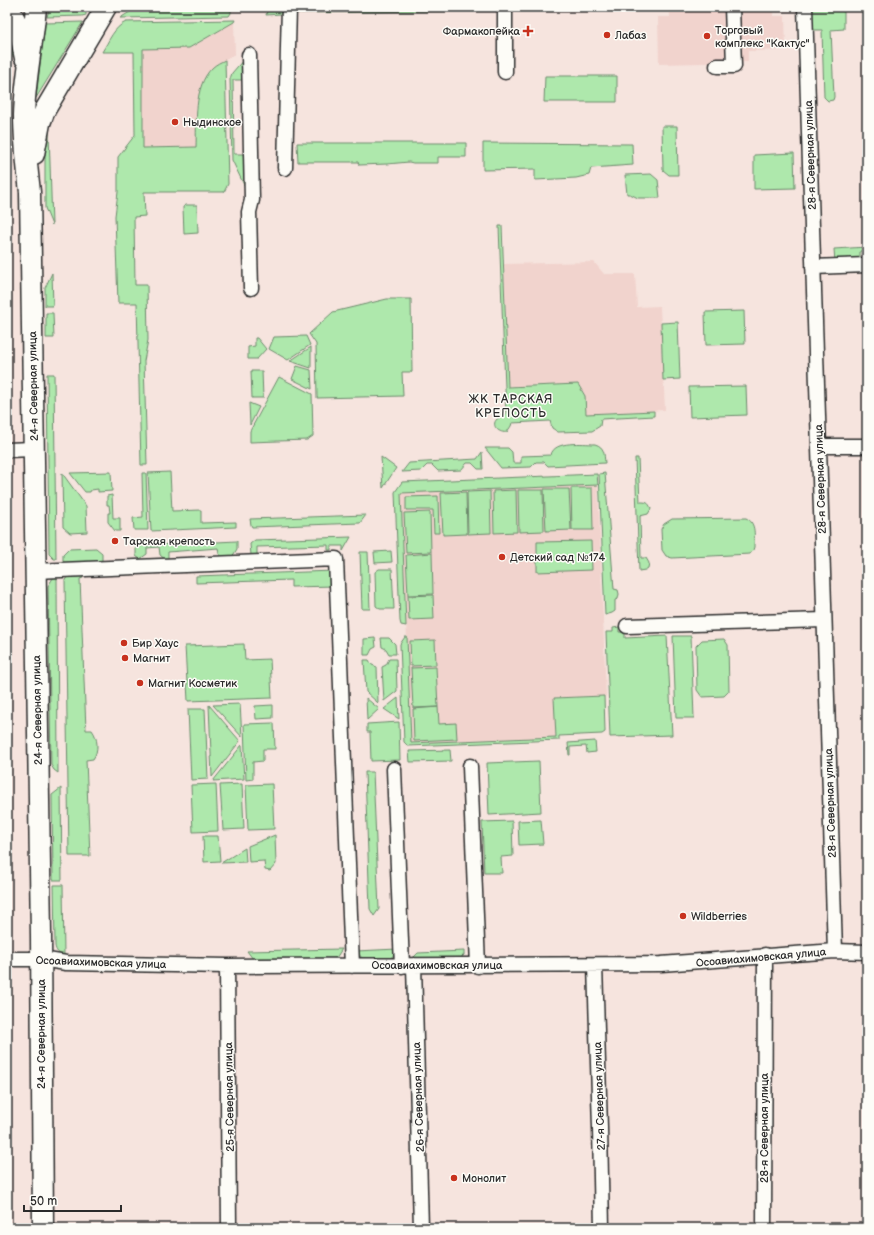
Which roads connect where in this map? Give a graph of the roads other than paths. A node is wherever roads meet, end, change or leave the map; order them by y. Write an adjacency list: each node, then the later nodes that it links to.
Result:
1 (36, 7): 10 (main road, 24-я Северная улица)
2 (106, 7): 13 (main road, 24-я Северная улица)
3 (289, 7): 12 (street)
4 (505, 7): 11 (street)
5 (732, 7): 9 (street)
6 (805, 7): 15 (street, 28-я Северная улица)
7 (7, 8): 10 (main road)
8 (249, 56): 16 (street)
9 (717, 66)
10 (27, 70): 13 (main road, 24-я Северная улица)
11 (505, 72)
12 (285, 168)
13 (30, 192): 19 (main road, 24-я Северная улица)
14 (867, 265): 15 (street)
15 (813, 267): 17 (street, 28-я Северная улица)
16 (251, 288)
17 (819, 446): 18 (street); 22 (street, 28-я Северная улица)
18 (867, 446)
19 (34, 449): 20 (street); 21 (main road, 24-я Северная улица)
20 (7, 450)
21 (35, 571): 30 (main road, 24-я Северная улица); 33 (street)
22 (824, 620): 23 (street); 26 (street, 28-я Северная улица)
23 (627, 626)
24 (470, 766): 35 (street)
25 (394, 769): 34 (street, 26-я Северная улица)
26 (835, 951): 27 (street, Осоавиахимовская улица); 28 (street, Осоавиахимовская улица)
27 (867, 952)
28 (765, 955): 31 (street, Осоавиахимовская улица); 40 (street, 28-я Северная улица)
29 (7, 959): 30 (street, Осоавиахимовская улица)
30 (41, 959): 32 (street, Осоавиахимовская улица); 36 (main road, 24-я Северная улица)
31 (595, 965): 35 (street, Осоавиахимовская улица); 39 (street, 27-я Северная улица)
32 (227, 966): 33 (street, Осоавиахимовская улица); 37 (street, 25-я Северная улица)
33 (352, 966): 34 (street, Осоавиахимовская улица)
34 (408, 966): 35 (street, Осоавиахимовская улица); 38 (street, 26-я Северная улица)
35 (478, 966)
36 (43, 1228)
37 (229, 1228)
38 (421, 1228)
39 (602, 1228)
40 (764, 1228)

